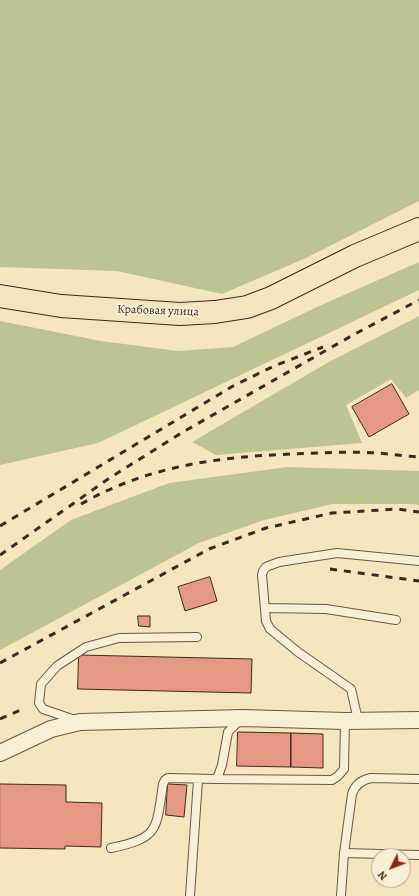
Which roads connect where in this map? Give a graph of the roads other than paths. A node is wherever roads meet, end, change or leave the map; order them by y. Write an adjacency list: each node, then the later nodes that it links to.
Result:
1 (419, 229): 2 (main road, Крабовая улица)
2 (0, 296)
3 (419, 561): 4 (lane)
4 (266, 608): 5 (lane); 8 (lane)
5 (396, 620)
6 (197, 637): 10 (lane)
7 (243, 718): 8 (street); 10 (street); 12 (lane)
8 (351, 720): 9 (street); 12 (lane)
9 (419, 720)
10 (80, 722): 11 (street)
11 (0, 752)
12 (217, 779): 14 (lane)
13 (419, 779): 16 (lane)
14 (198, 780): 15 (lane); 18 (lane)
15 (111, 848)
16 (344, 853): 17 (lane); 19 (lane)
17 (419, 855)
18 (190, 896)
19 (341, 896)

